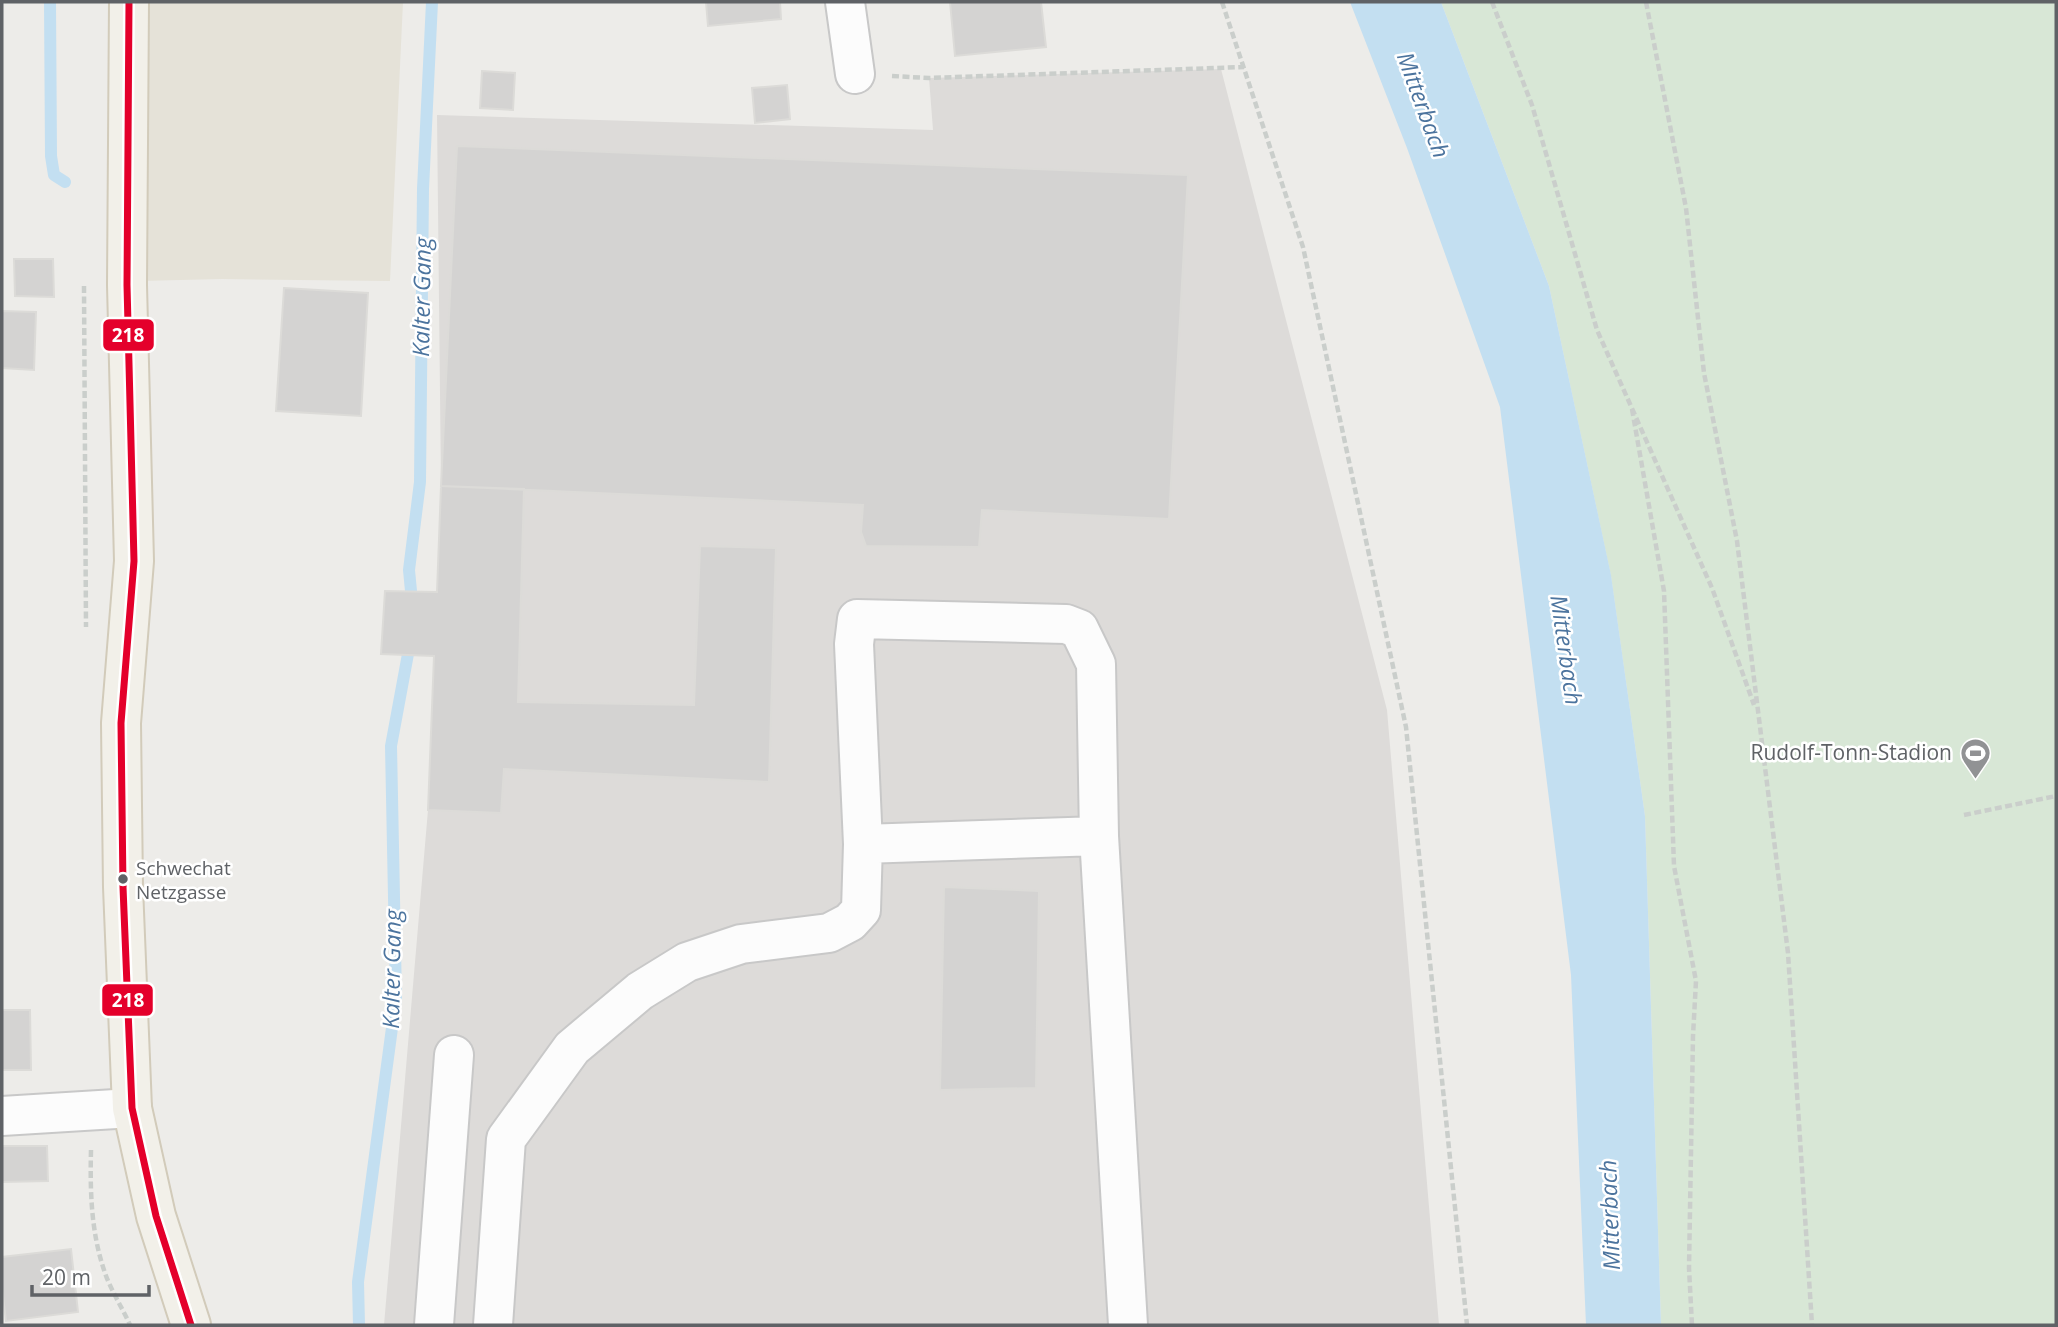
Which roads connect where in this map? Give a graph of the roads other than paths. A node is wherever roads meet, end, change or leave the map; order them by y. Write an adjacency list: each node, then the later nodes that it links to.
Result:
1 (129, 2): 7 (main road)
2 (845, 2): 3 (street)
3 (855, 74)
4 (1099, 836): 5 (street); 5 (street); 12 (street)
5 (863, 844): 11 (street)
6 (454, 1055): 10 (street)
7 (132, 1108): 8 (street); 9 (main road)
8 (2, 1116)
9 (191, 1325)
10 (434, 1325)
11 (492, 1325)
12 (1128, 1325)

